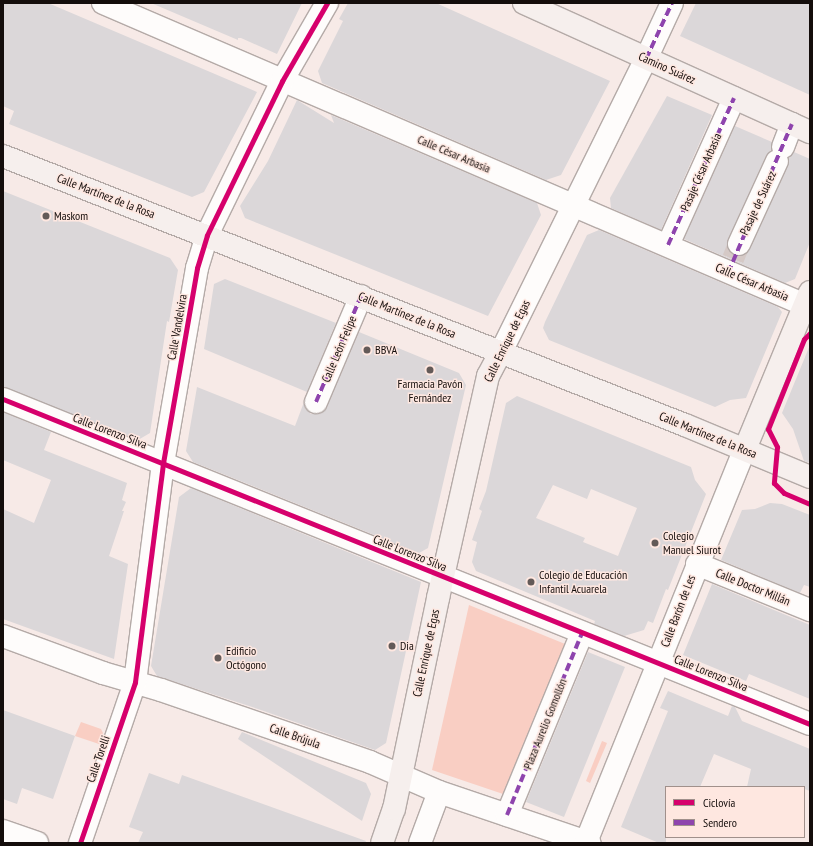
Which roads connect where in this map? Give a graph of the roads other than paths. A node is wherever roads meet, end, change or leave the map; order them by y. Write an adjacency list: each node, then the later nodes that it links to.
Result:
1 (103, 3): 6 (street, Calle César Arbasia)
2 (327, 3): 6 (street, Calle Vandelvira)
3 (524, 3): 5 (main road, Camino Suárez)
4 (672, 3): 5 (street, Calle Enrique de Egas)
5 (646, 59): 7 (main road, Camino Suárez); 10 (street, Calle Enrique de Egas)
6 (282, 81): 10 (street, Calle César Arbasia); 11 (street, Calle Vandelvira)
7 (734, 98): 8 (main road, Camino Suárez); 12 (street, Pasaje César Arbasia)
8 (801, 128): 13 (street, Pasaje de Suárez)
9 (3, 156): 11 (main road, Calle Martínez de la Rosa)
10 (574, 206): 12 (street, Calle César Arbasia); 16 (street, Calle Enrique de Egas)
11 (207, 235): 14 (main road, Calle Martínez de la Rosa); 20 (street, Calle Vandelvira)
12 (668, 245): 13 (street, Calle César Arbasia)
13 (733, 259): 15 (street, Calle César Arbasia)
14 (361, 296): 16 (main road, Calle Martínez de la Rosa); 18 (street, Calle León Felipe)
15 (807, 298): 19 (main road, Calle Barón de Les)
16 (501, 352): 19 (main road, Calle Martínez de la Rosa); 23 (main road, Calle Enrique de Egas)
17 (3, 400): 20 (street, Calle Lorenzo Silva)
18 (316, 402)
19 (745, 449): 21 (main road, Calle Martínez de la Rosa); 22 (street, Calle Barón de Les)
20 (163, 463): 23 (street, Calle Lorenzo Silva); 28 (street, Calle Vandelvira)
21 (810, 477)
22 (697, 564): 24 (street, Calle Doctor Millán); 27 (street, Calle Barón de Les)
23 (442, 577): 25 (street, Calle Lorenzo Silva); 30 (main road, Calle Enrique de Egas)
24 (810, 610)
25 (582, 633): 27 (street, Calle Lorenzo Silva); 32 (street, Plaza Aurelio Gomollón)
26 (3, 636): 28 (street, Calle Brújula)
27 (658, 663): 29 (street, Calle Lorenzo Silva); 34 (street, Calle Barón de Les)
28 (135, 682): 30 (street, Calle Brújula); 36 (street, Calle Torelli)
29 (810, 724)
30 (400, 775): 31 (street, Calle Brújula); 37 (main road, Calle Enrique de Egas)
31 (439, 792): 32 (street, Calle Brújula); 38 (street)
32 (507, 815): 34 (street, Calle Brújula)
33 (3, 831): 35 (street)
34 (588, 842)
35 (37, 843)
36 (80, 843)
37 (382, 843)
38 (420, 843)

